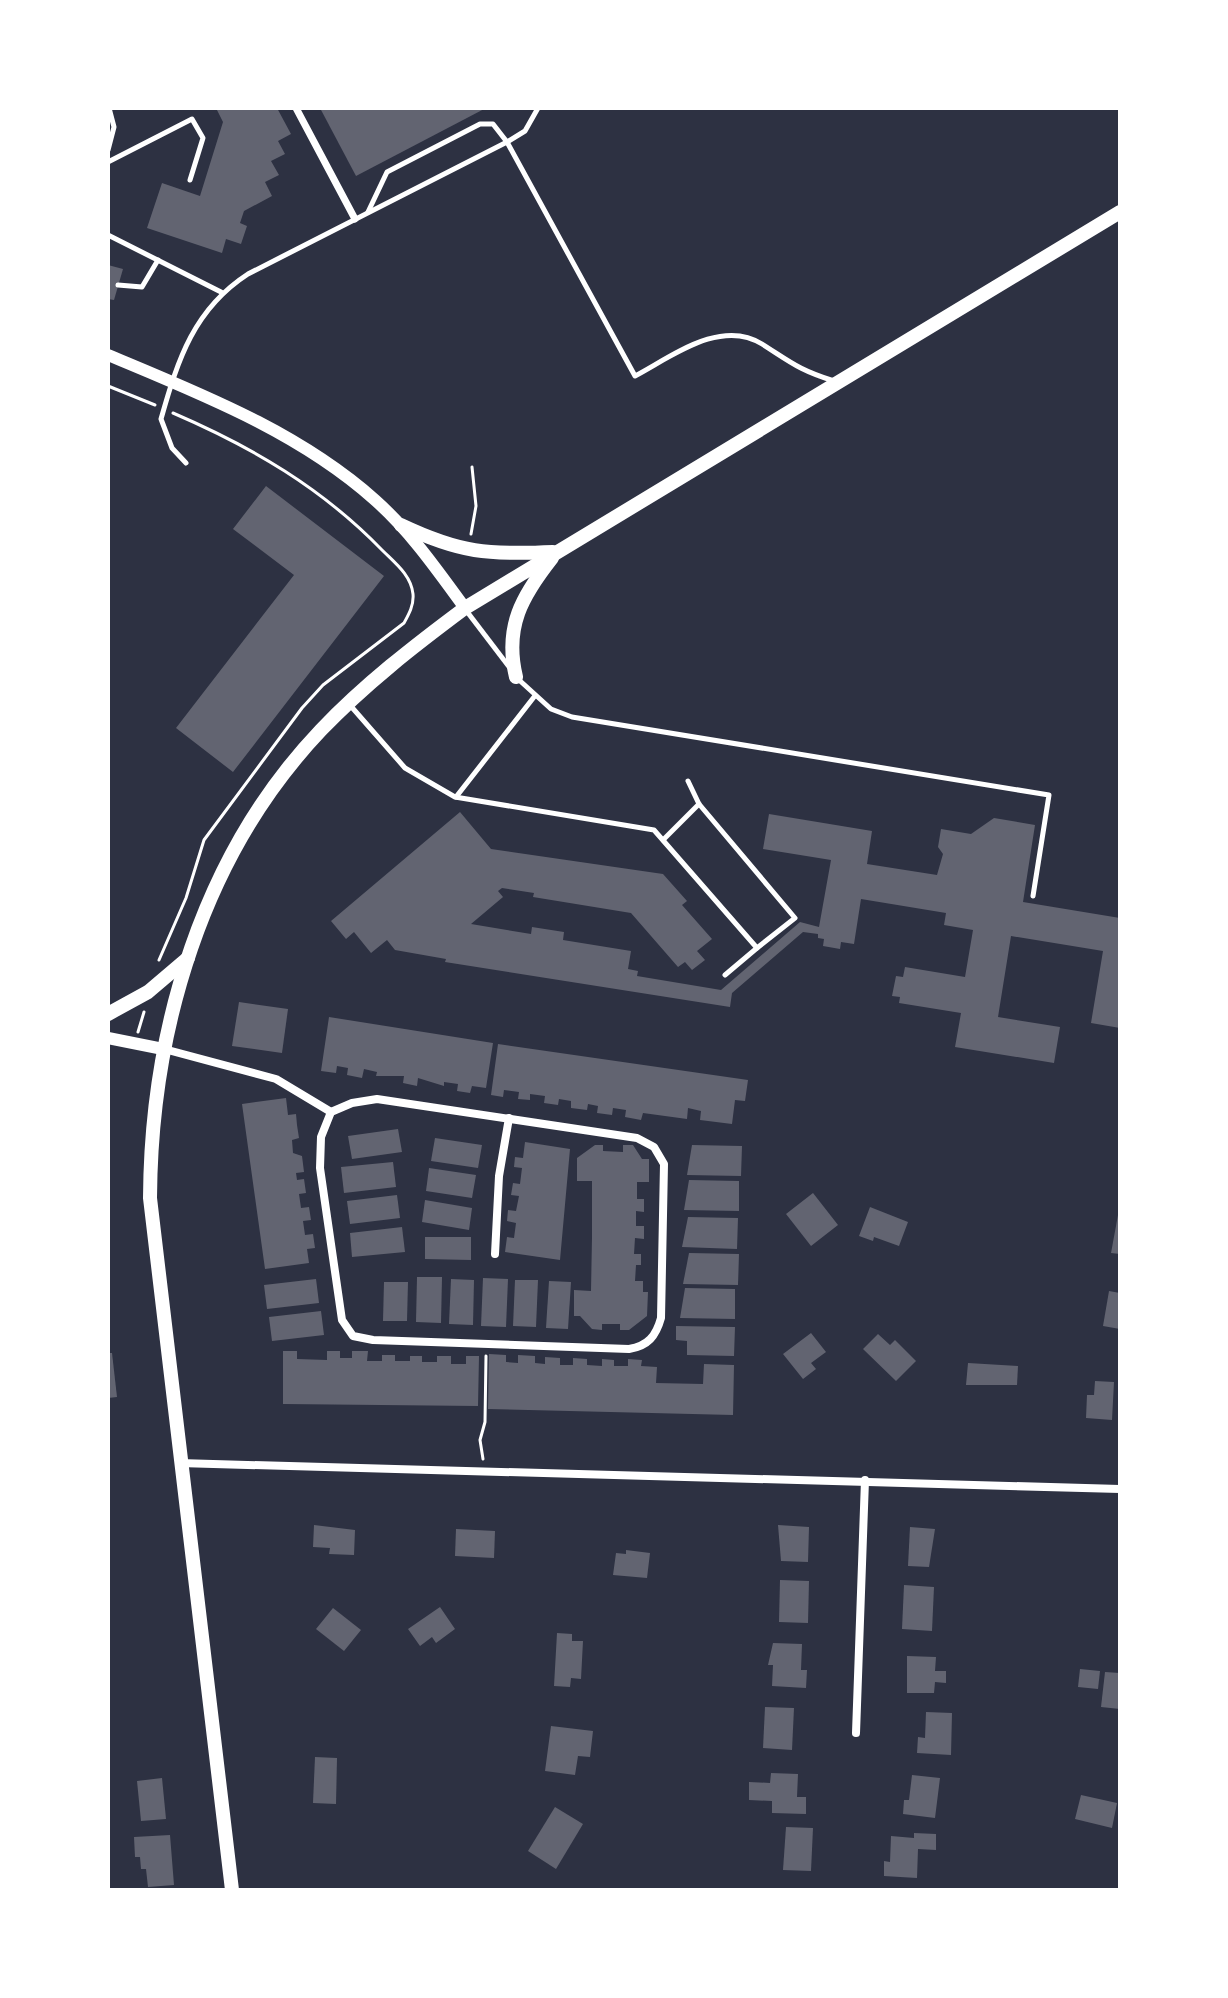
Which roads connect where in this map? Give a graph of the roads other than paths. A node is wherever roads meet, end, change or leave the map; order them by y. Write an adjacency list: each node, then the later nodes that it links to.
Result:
1 (109, 108): 5 (lane)
2 (296, 108): 10 (street)
3 (538, 108): 4 (lane)
4 (507, 142): 8 (lane); 8 (lane); 16 (lane)
5 (108, 150)
6 (108, 162): 7 (lane)
7 (190, 180)
8 (368, 212): 10 (lane)
9 (1120, 212): 16 (main road)
10 (355, 219): 14 (lane)
11 (108, 235): 12 (lane)
12 (158, 260): 13 (lane); 14 (lane)
13 (118, 285)
14 (221, 292): 17 (lane)
15 (108, 355): 17 (street)
16 (835, 381): 20 (main road)
17 (171, 382): 18 (lane); 19 (street)
18 (186, 463)
19 (401, 525): 20 (main road); 21 (street)
20 (557, 552): 21 (main road); 22 (main road)
21 (465, 608): 22 (lane); 24 (main road)
22 (516, 677): 23 (lane)
23 (534, 697): 26 (lane); 29 (lane)
24 (348, 703): 26 (lane); 31 (main road)
25 (688, 781): 27 (lane)
26 (455, 797): 28 (lane)
27 (699, 804): 28 (lane); 30 (lane)
28 (662, 840): 30 (lane)
29 (1033, 896)
30 (757, 948): 32 (lane)
31 (188, 958): 33 (main road); 35 (main road)
32 (725, 975)
33 (108, 1014)
34 (108, 1038): 35 (street)
35 (163, 1049): 36 (street); 39 (main road)
36 (331, 1112): 37 (street); 37 (street)
37 (509, 1118): 38 (street)
38 (495, 1254)
39 (178, 1463): 40 (street); 43 (main road)
40 (865, 1480): 41 (street); 42 (street)
41 (1120, 1489)
42 (856, 1733)
43 (232, 1890)

